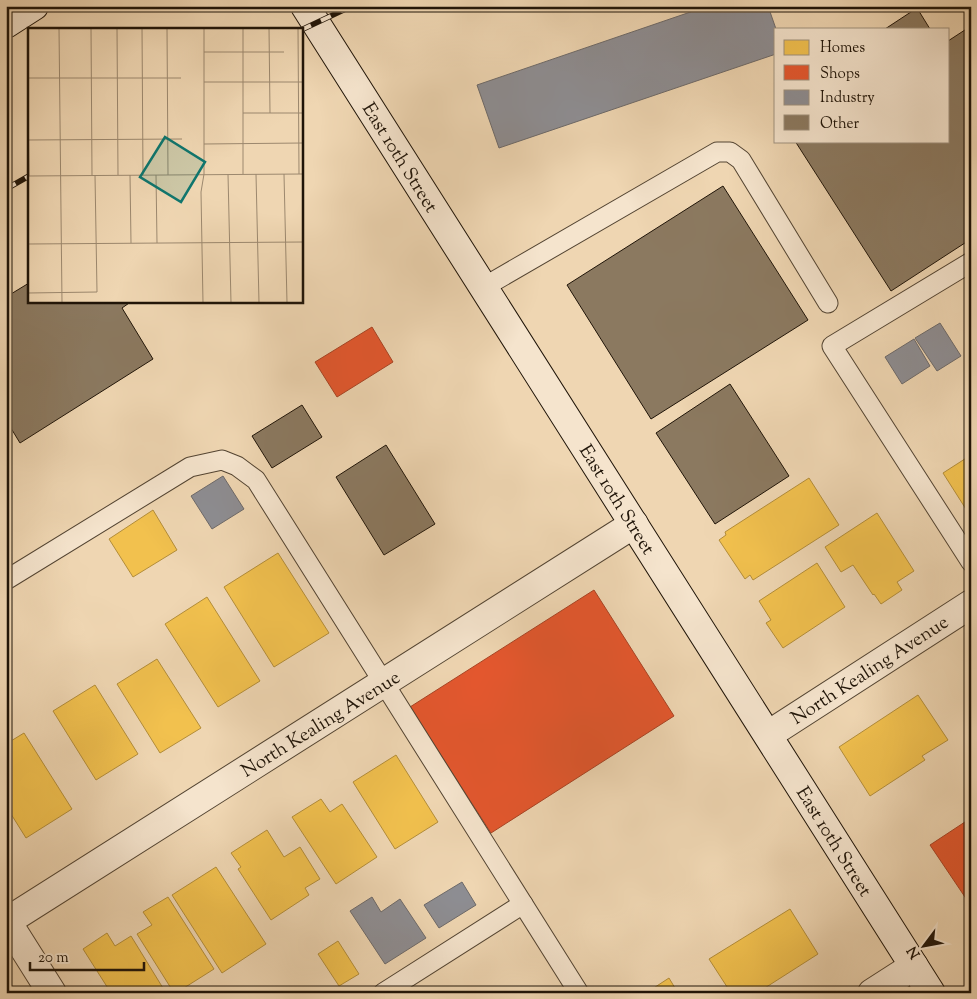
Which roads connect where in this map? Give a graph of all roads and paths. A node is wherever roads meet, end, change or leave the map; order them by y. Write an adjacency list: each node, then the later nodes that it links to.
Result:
1 (34, 6): 3 (main road)
2 (305, 6): 5 (main road, East 10th Street)
3 (6, 24)
4 (971, 262): 8 (lane)
5 (484, 287): 6 (lane); 7 (main road, East 10th Street)
6 (828, 303)
7 (634, 524): 11 (main road, North Kealing Avenue); 12 (main road, East 10th Street)
8 (971, 562)
9 (6, 580): 11 (lane)
10 (971, 604): 12 (main road, North Kealing Avenue)
11 (383, 682): 13 (lane); 14 (main road, North Kealing Avenue)
12 (768, 735): 15 (main road, East 10th Street)
13 (523, 904): 17 (lane); 18 (lane)
14 (6, 921): 16 (main road)
15 (914, 966): 19 (main road); 20 (main road, East 10th Street)
16 (52, 993)
17 (383, 993)
18 (579, 993)
19 (872, 993)
20 (931, 993)

